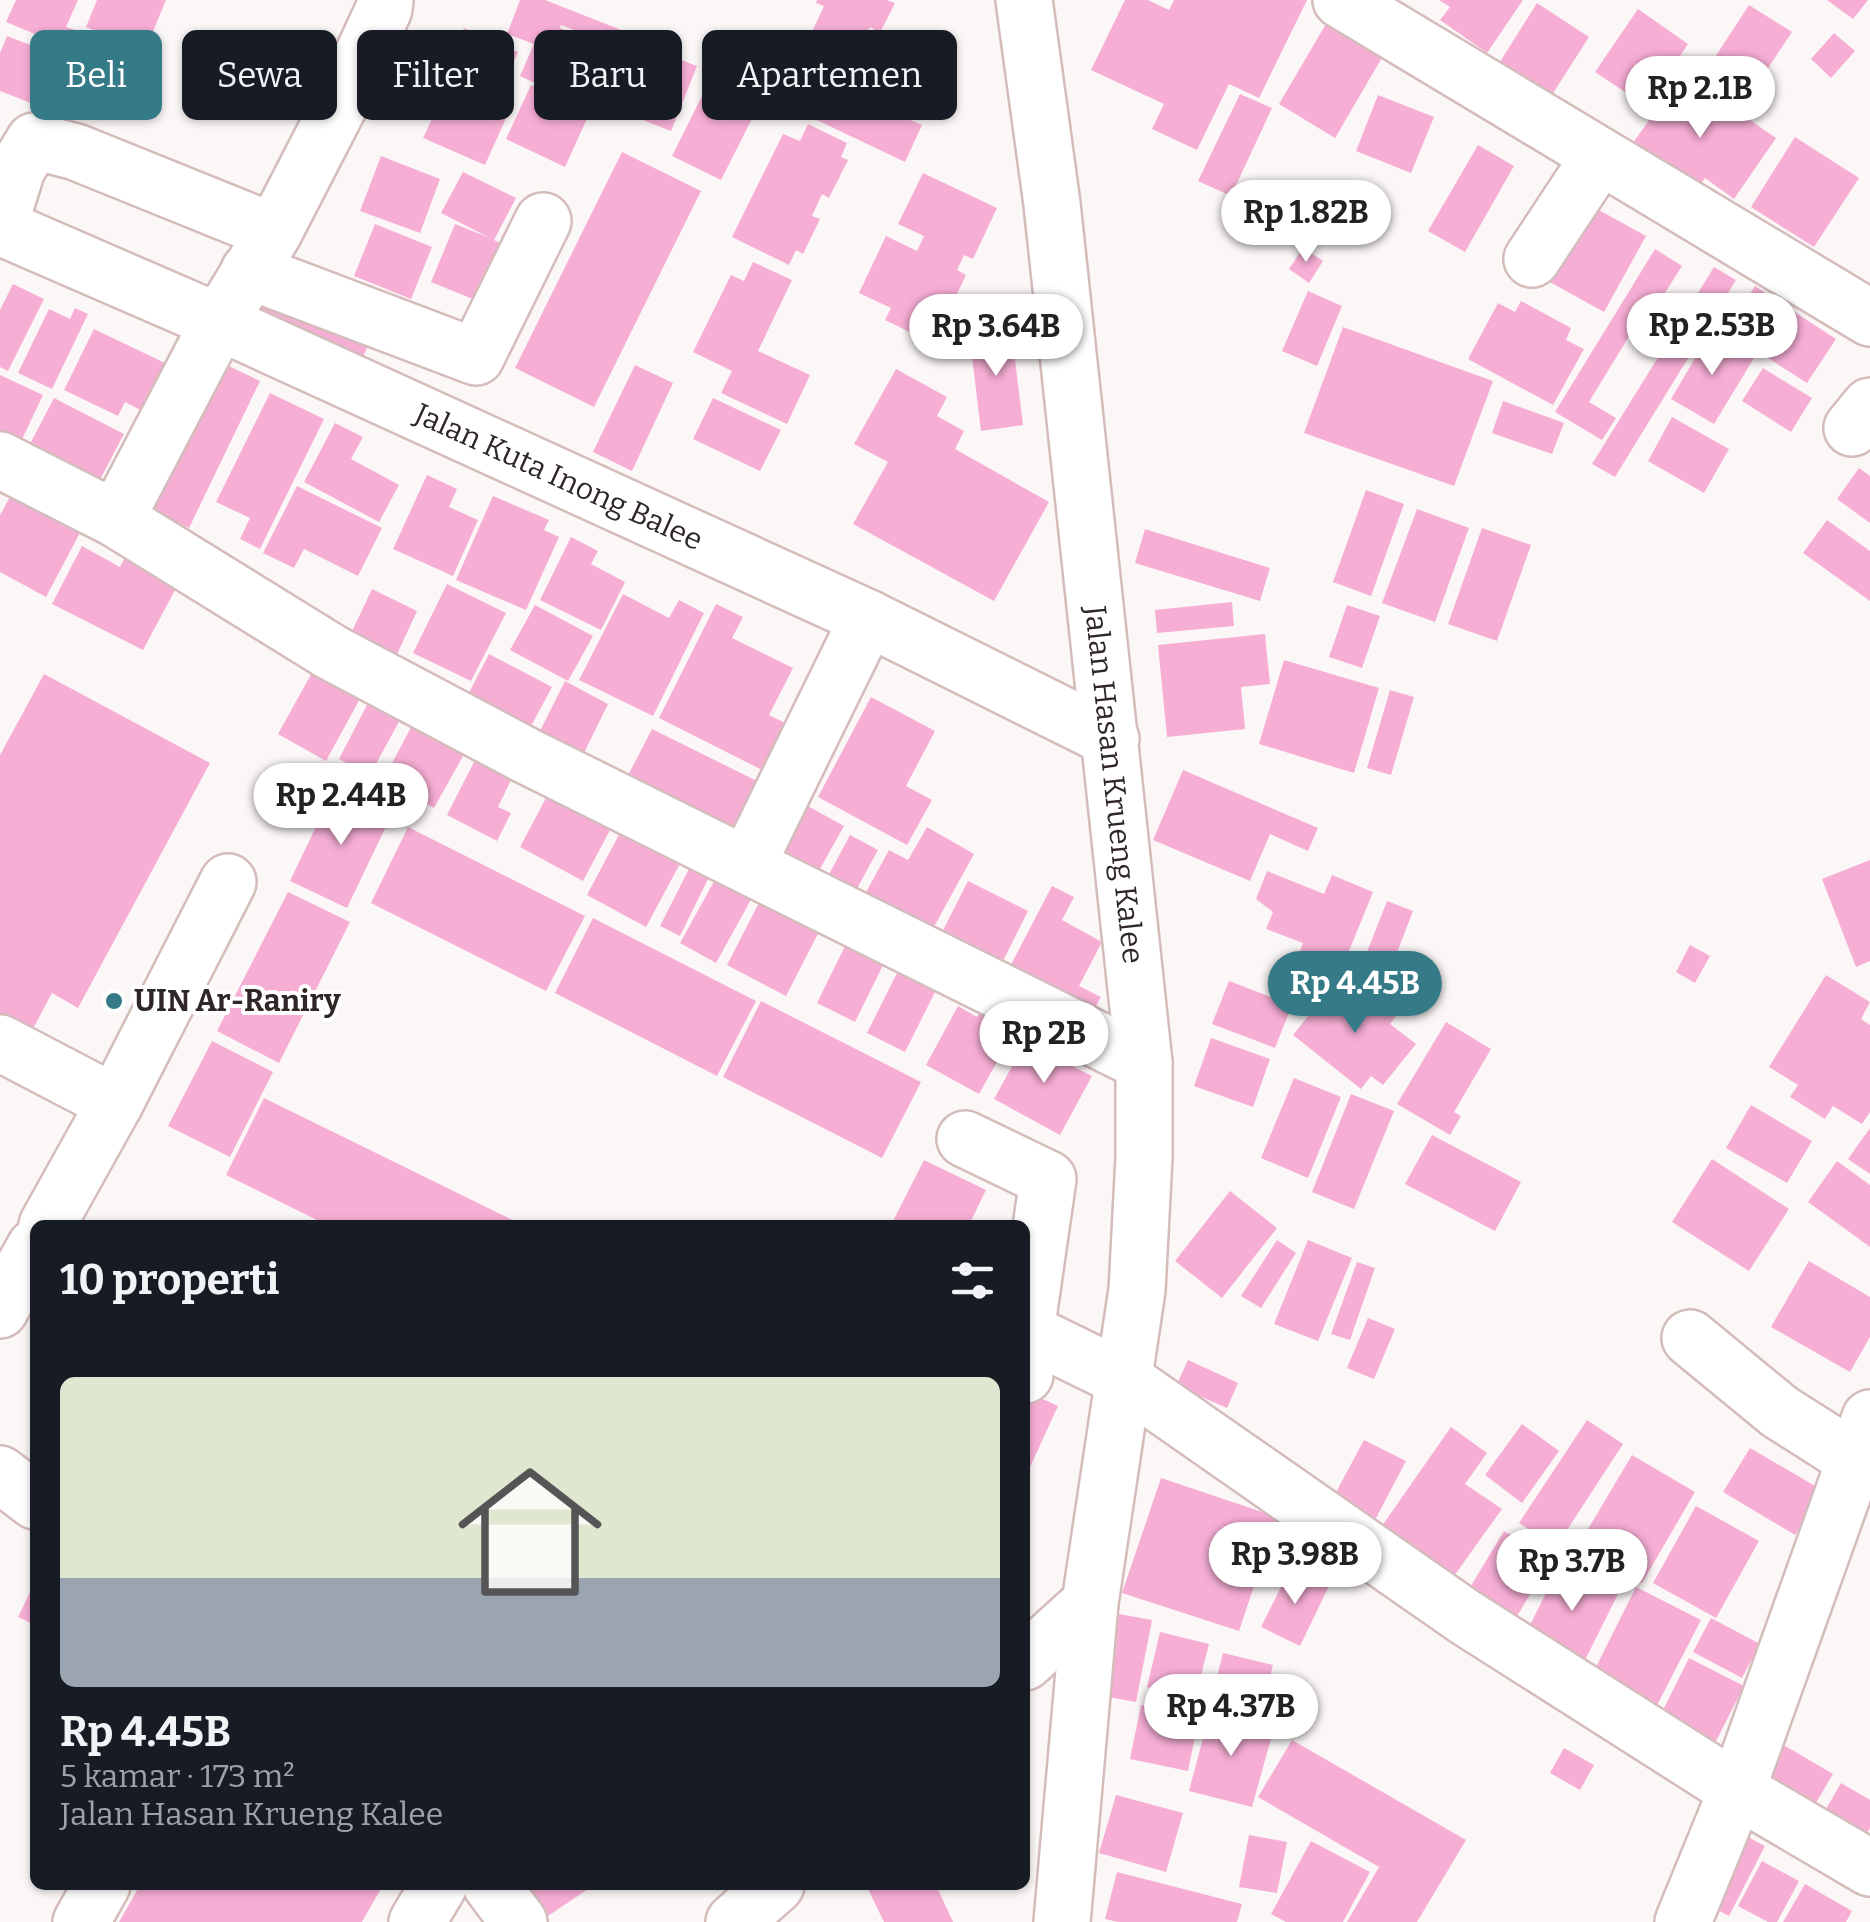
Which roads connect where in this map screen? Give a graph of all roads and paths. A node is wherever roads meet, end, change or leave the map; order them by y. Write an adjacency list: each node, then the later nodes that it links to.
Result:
1 (385, 0): 8 (street)
2 (1024, 0): 15 (street, Jalan Hasan Krueng Kalee)
3 (1341, 0): 5 (street)
4 (17, 132): 7 (street); 8 (street)
5 (1600, 156): 9 (street); 10 (street)
6 (543, 220): 8 (street)
7 (0, 226): 11 (street, Jalan Kuta Inong Balee)
8 (262, 252): 11 (street)
9 (1532, 259)
10 (1870, 318)
11 (219, 322): 13 (street); 14 (street, Jalan Kuta Inong Balee)
12 (0, 460): 13 (street)
13 (116, 518): 16 (street)
14 (868, 618): 15 (street, Jalan Kuta Inong Balee); 16 (street)
15 (1111, 739): 19 (street, Jalan Hasan Krueng Kalee)
16 (747, 865): 19 (street)
17 (228, 882): 20 (street)
18 (0, 1043): 20 (street)
19 (1144, 1063): 28 (street, Jalan Hasan Krueng Kalee)
20 (115, 1103): 22 (street)
21 (966, 1139): 24 (street)
22 (50, 1220)
23 (30, 1256): 25 (street)
24 (1030, 1303)
25 (0, 1310)
26 (1030, 1332): 28 (street)
27 (1690, 1338): 29 (street)
28 (1122, 1378): 32 (street, Jalan Hasan Krueng Kalee); 34 (street)
29 (1862, 1439): 34 (street)
30 (0, 1474): 31 (street)
31 (30, 1496)
32 (1090, 1603): 33 (street); 44 (street, Jalan Hasan Krueng Kalee)
33 (1030, 1657)
34 (1737, 1790): 35 (street); 45 (street)
35 (1870, 1868)
36 (99, 1890): 40 (street)
37 (436, 1890): 41 (street)
38 (495, 1890): 42 (street)
39 (770, 1890): 43 (street)
40 (81, 1922)
41 (417, 1922)
42 (519, 1922)
43 (734, 1922)
44 (1062, 1922)
45 (1684, 1922)

